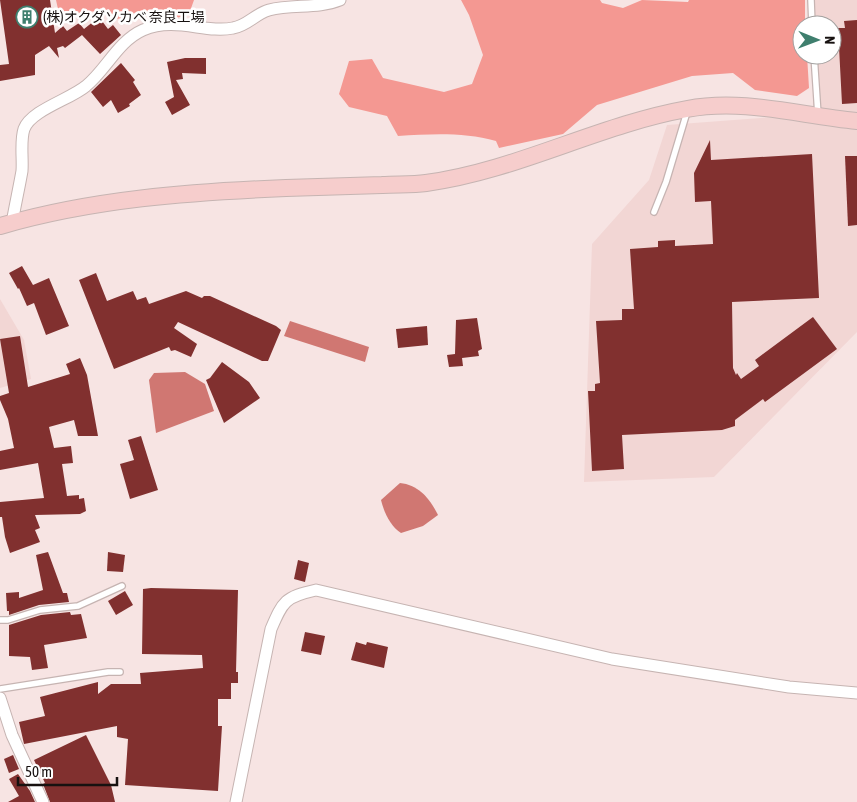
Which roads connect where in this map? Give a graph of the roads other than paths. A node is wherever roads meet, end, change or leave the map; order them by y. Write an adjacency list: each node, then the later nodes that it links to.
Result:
1 (340, 0): 9 (street)
2 (810, 0): 3 (lane)
3 (811, 15)
4 (815, 65): 6 (lane)
5 (688, 108): 6 (street); 8 (lane); 9 (street)
6 (818, 117): 7 (street)
7 (857, 121)
8 (654, 212)
9 (6, 224)
10 (122, 586): 11 (lane)
11 (0, 620)
12 (120, 672): 13 (lane)
13 (0, 689)
14 (857, 693): 17 (street)
15 (0, 698): 16 (street)
16 (43, 802)
17 (236, 802)

